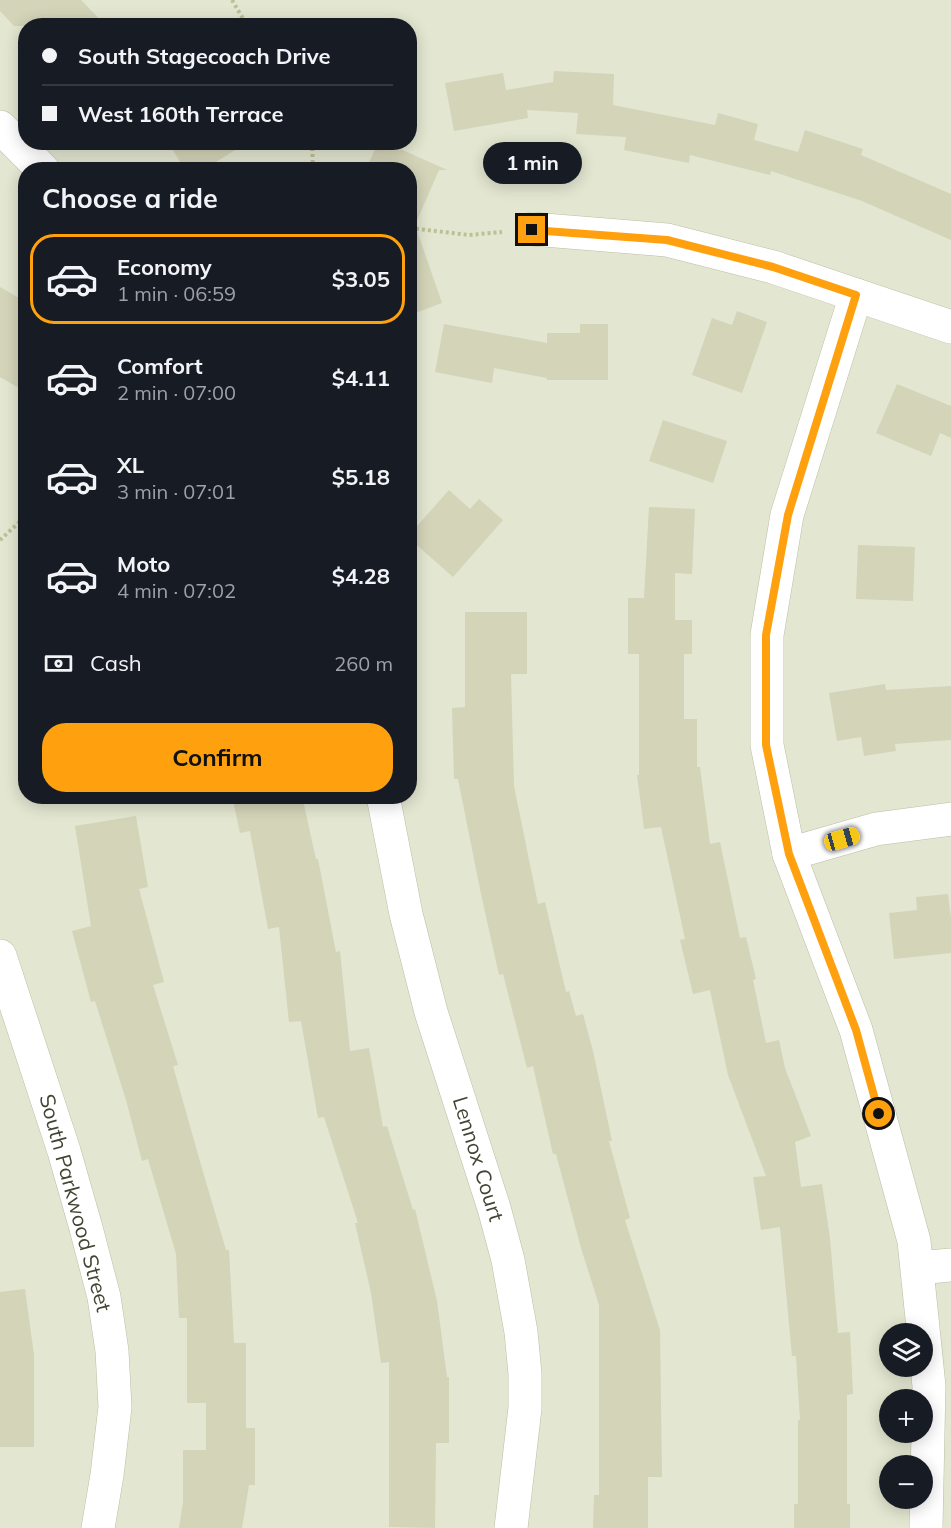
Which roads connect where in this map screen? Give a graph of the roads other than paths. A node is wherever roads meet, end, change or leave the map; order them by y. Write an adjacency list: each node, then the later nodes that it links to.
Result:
1 (0, 127): 2 (street)
2 (18, 145)
3 (23, 150): 4 (street)
4 (35, 162)
5 (532, 230): 6 (street)
6 (856, 295): 7 (street); 10 (street)
7 (951, 327)
8 (385, 804): 15 (street, Lennox Court)
9 (951, 819): 10 (street)
10 (789, 854): 13 (street)
11 (0, 956): 14 (street, South Parkwood Street)
12 (951, 1265): 13 (street)
13 (918, 1269): 16 (street)
14 (98, 1528)
15 (511, 1528)
16 (926, 1528)

